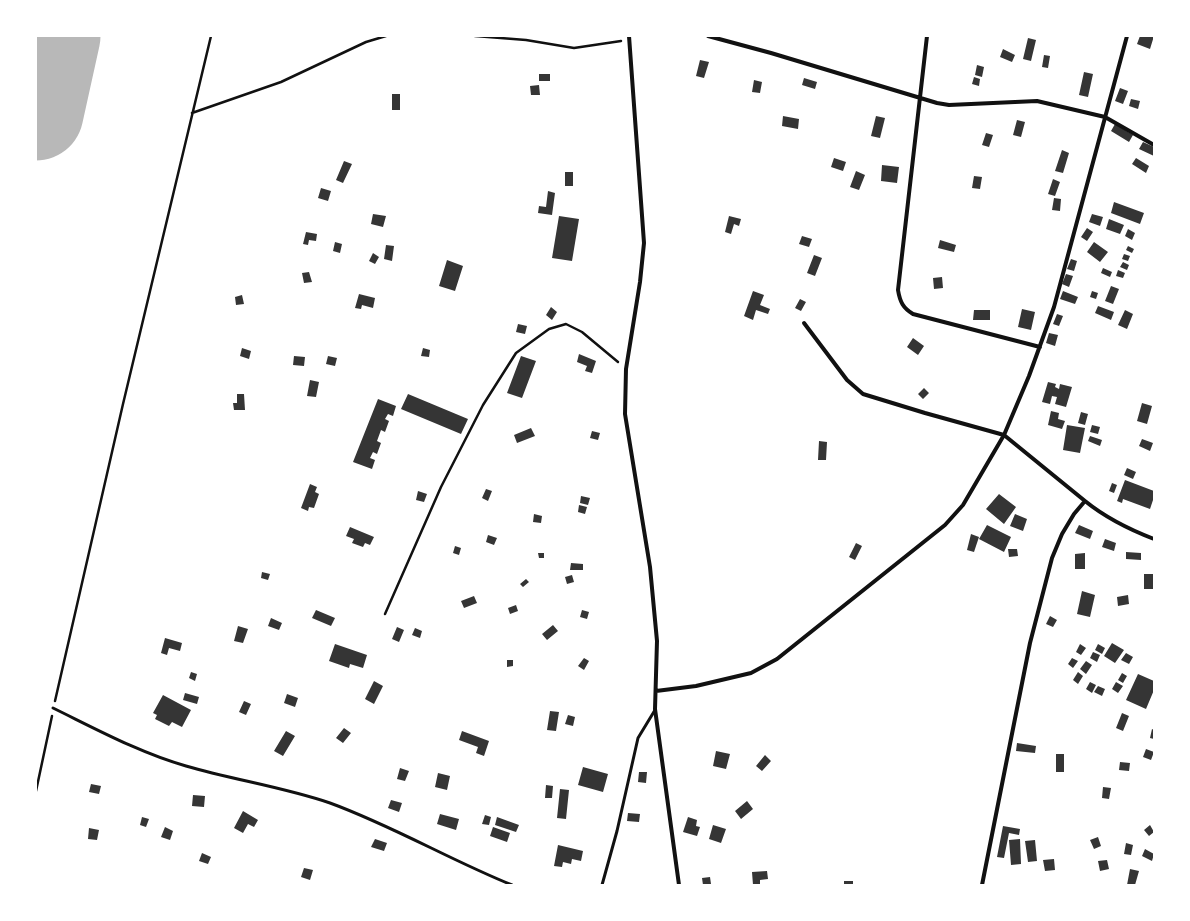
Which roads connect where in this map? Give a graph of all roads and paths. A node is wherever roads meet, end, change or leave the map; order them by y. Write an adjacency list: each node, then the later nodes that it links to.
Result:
1 (211, 36): 9 (path)
2 (386, 36): 9 (path)
3 (475, 36): 7 (path)
4 (708, 36): 8 (street)
5 (927, 36): 8 (street)
6 (1126, 36): 10 (street)
7 (629, 38): 14 (street)
8 (920, 97): 10 (street); 13 (street)
9 (192, 113): 20 (path)
10 (1105, 117): 11 (street); 13 (street)
11 (1154, 145)
12 (804, 323): 15 (street)
13 (1040, 347): 15 (street)
14 (626, 369): 18 (path); 19 (street)
15 (1004, 435): 16 (street); 19 (street)
16 (1085, 501): 17 (street); 26 (street)
17 (1154, 539)
18 (385, 614)
19 (656, 691): 21 (street)
20 (54, 708): 22 (path); 23 (lane)
21 (655, 709): 24 (lane); 25 (street)
22 (36, 791)
23 (512, 885)
24 (602, 885)
25 (679, 885)
26 (982, 885)

